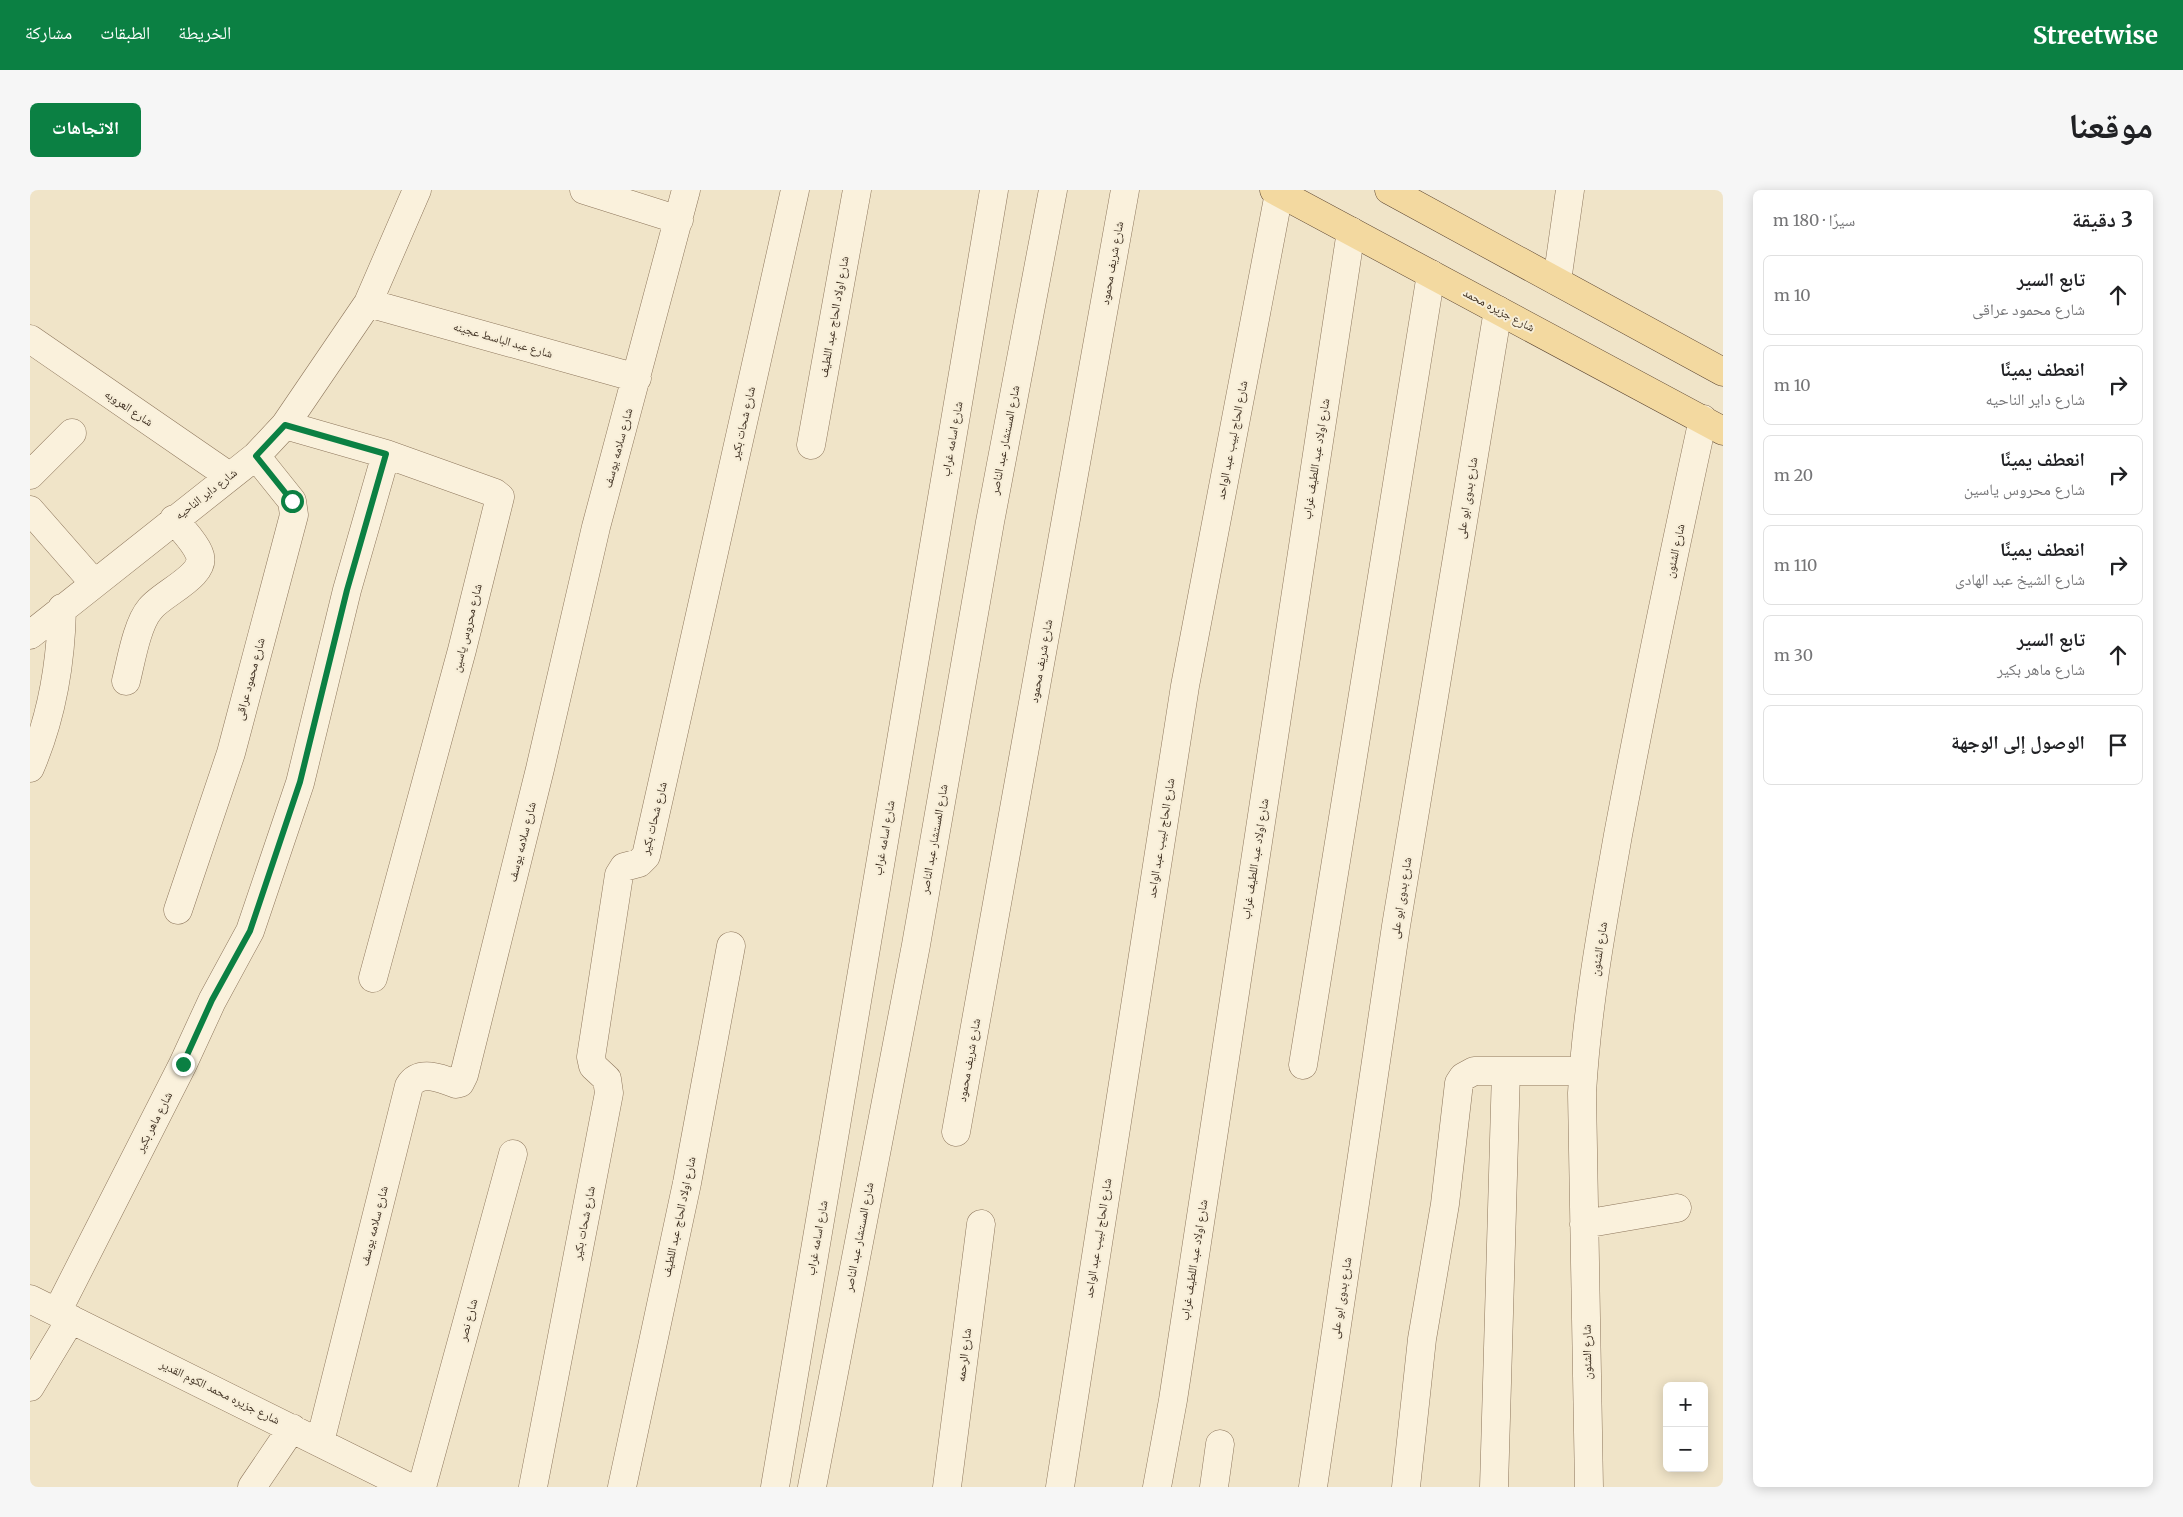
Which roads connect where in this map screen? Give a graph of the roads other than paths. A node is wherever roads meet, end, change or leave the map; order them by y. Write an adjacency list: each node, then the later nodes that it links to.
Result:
1 (417, 190): 16 (street, شارع داير الناحيه)
2 (584, 190): 12 (street)
3 (686, 190): 12 (street, شارع سلامه يوسف)
4 (795, 190): 55 (street, شارع شحات بكير)
5 (857, 190): 24 (street, شارع اولاد الحاج عبد اللطيف)
6 (994, 190): 57 (street, شارع اسامه غراب)
7 (1052, 190): 58 (street, شارع المستشار عبد الناصر)
8 (1125, 190): 42 (street, شارع شريف محمود)
9 (1389, 190): 15 (main road)
10 (1570, 190): 15 (street)
11 (1276, 191): 13 (main road, شارع جزيره محمد); 60 (street, شارع الحاج لبيب عبد الواحد)
12 (679, 220): 20 (street, شارع سلامه يوسف)
13 (1350, 231): 14 (main road, شارع جزيره محمد); 61 (street, شارع اولاد عبد اللطيف غراب)
14 (1431, 274): 17 (main road, شارع جزيره محمد); 39 (street)
15 (1557, 281): 19 (main road)
16 (368, 303): 20 (street, شارع عبد الباسط عجينه); 21 (street, شارع داير الناحيه)
17 (1498, 310): 22 (main road, شارع جزيره محمد); 63 (street, شارع بدوى ابو على)
18 (30, 340): 28 (street, شارع العروبه)
19 (1723, 372)
20 (637, 378): 51 (street, شارع سلامه يوسف)
21 (285, 425): 25 (street, شارع محروس ياسين); 26 (street, شارع داير الناحيه)
22 (1713, 425): 41 (street, شارع الشئون)
23 (72, 433): 27 (street)
24 (811, 445)
25 (386, 454): 38 (street, شارع محروس ياسين); 48 (street, شارع ماهر بكير)
26 (256, 456): 28 (street, شارع داير الناحيه); 36 (street, شارع محمود عراقى)
27 (30, 475)
28 (229, 476): 30 (street, شارع داير الناحيه)
29 (30, 510): 31 (street)
30 (174, 519): 31 (street, شارع داير الناحيه); 34 (street)
31 (94, 583): 32 (street, شارع داير الناحيه)
32 (62, 608): 33 (street, شارع داير الناحيه); 35 (street)
33 (30, 635)
34 (126, 681)
35 (30, 768)
36 (178, 910)
37 (731, 946): 56 (street, شارع اولاد الحاج عبد اللطيف)
38 (373, 978)
39 (1303, 1065)
40 (1506, 1071): 41 (street); 64 (street); 65 (street)
41 (1583, 1071): 46 (street, شارع الشئون)
42 (956, 1132)
43 (513, 1154): 53 (street, شارع نصر)
44 (1677, 1208): 46 (street)
45 (981, 1224): 59 (street, شارع الرحمه)
46 (1584, 1224): 66 (street, شارع الشئون)
47 (30, 1298): 48 (street, شارع جزيره محمد الكوم القدير)
48 (64, 1316): 49 (street, شارع ماهر بكير); 50 (street, شارع جزيره محمد الكوم القدير)
49 (30, 1387)
50 (292, 1428): 51 (street, شارع جزيره محمد الكوم القدير); 54 (street)
51 (320, 1442): 53 (street, شارع جزيره محمد الكوم القدير)
52 (1220, 1444): 62 (street)
53 (409, 1486)
54 (252, 1487)
55 (533, 1487)
56 (622, 1487)
57 (775, 1487)
58 (812, 1487)
59 (947, 1487)
60 (1060, 1487)
61 (1157, 1487)
62 (1214, 1487)
63 (1313, 1487)
64 (1406, 1487)
65 (1494, 1487)
66 (1589, 1487)

